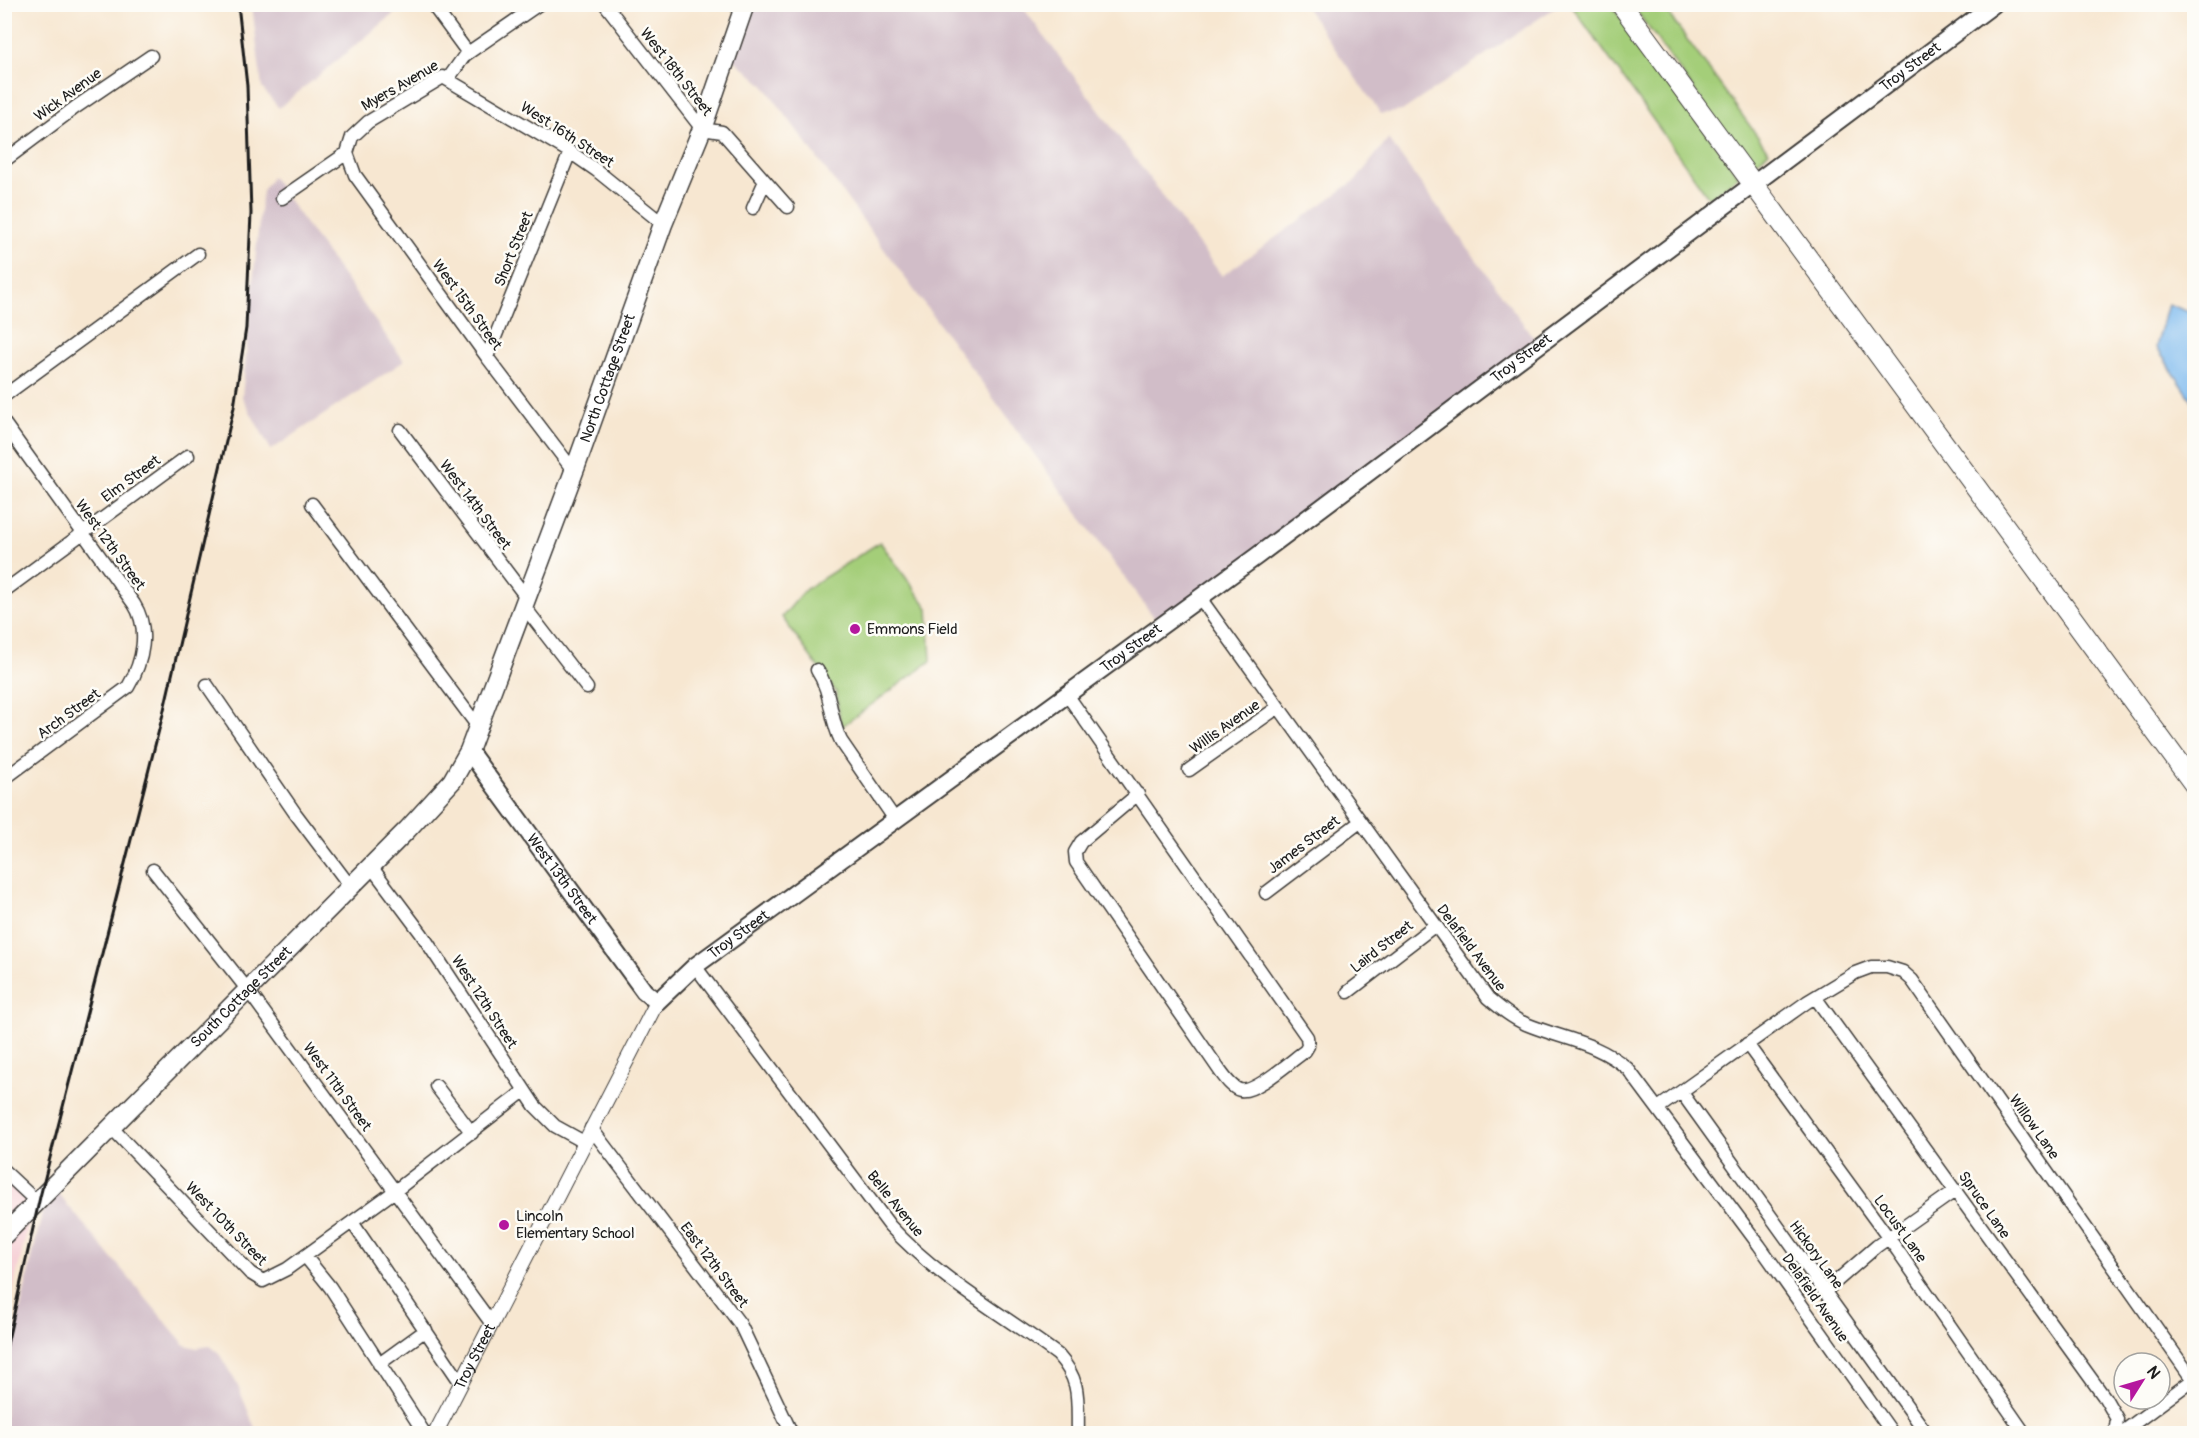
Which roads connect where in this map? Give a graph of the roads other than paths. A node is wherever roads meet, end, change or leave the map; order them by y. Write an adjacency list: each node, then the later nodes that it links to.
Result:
1 (432, 4): 7 (street)
2 (538, 4): 7 (street, Myers Avenue)
3 (605, 4): 10 (street, West 18th Street)
4 (745, 4): 10 (main road, North Cottage Street)
5 (1621, 4): 15 (highway)
6 (1994, 4): 15 (main road, Troy Street)
7 (468, 53): 9 (street, Myers Avenue)
8 (151, 56): 13 (street, Wick Avenue)
9 (448, 79): 11 (street, West 16th Street); 12 (street, Myers Avenue)
10 (702, 129): 14 (street); 19 (main road, North Cottage Street)
11 (570, 152): 19 (street, West 16th Street); 21 (street, Short Street)
12 (347, 153): 16 (street, Myers Avenue); 21 (street, West 15th Street)
13 (4, 161)
14 (765, 181): 17 (street); 18 (street)
15 (1753, 184): 30 (main road, Troy Street); 42 (highway)
16 (282, 198)
17 (788, 207)
18 (753, 208)
19 (663, 224): 26 (main road, North Cottage Street)
20 (198, 254): 22 (street)
21 (487, 357): 26 (street, West 15th Street)
22 (4, 396)
23 (4, 423): 28 (street, West 12th Street)
24 (400, 430): 31 (street, West 14th Street)
25 (188, 456): 28 (street, Elm Street)
26 (573, 470): 31 (main road, North Cottage Street)
27 (312, 504): 38 (street)
28 (83, 533): 29 (street, Elm Street); 35 (street, West 12th Street)
29 (4, 591)
30 (1200, 598): 36 (main road, Troy Street); 37 (street, Delafield Avenue)
31 (524, 601): 34 (street, West 14th Street); 38 (main road, North Cottage Street)
32 (817, 670): 44 (street)
33 (207, 685): 48 (street)
34 (587, 688)
35 (121, 693): 41 (street, Arch Street)
36 (1068, 696): 43 (street); 44 (main road, Troy Street)
37 (1277, 708): 40 (street, Willis Avenue); 45 (street, Delafield Avenue)
38 (479, 728): 39 (main road, North Cottage Street)
39 (469, 751): 46 (main road, South Cottage Street); 55 (main road, West 13th Street)
40 (1190, 770)
41 (4, 779)
42 (2194, 784)
43 (1138, 794): 43 (street)
44 (896, 821): 51 (main road, Troy Street)
45 (1360, 822): 49 (street, James Street); 50 (street, Delafield Avenue)
46 (370, 865): 48 (main road, South Cottage Street); 58 (street, West 12th Street)
47 (153, 870): 52 (street, West 11th Street)
48 (350, 886): 52 (main road, South Cottage Street)
49 (1266, 893)
50 (1434, 926): 53 (street, Laird Street); 60 (street, Delafield Avenue)
51 (695, 966): 55 (main road, Troy Street); 82 (street, Belle Avenue)
52 (247, 989): 61 (main road, South Cottage Street); 67 (street, West 11th Street)
53 (1348, 992)
54 (1815, 997): 56 (street, Willow Lane); 66 (street, Spruce Lane); 77 (street, Willow Lane)
55 (657, 1002): 62 (street, Troy Street)
56 (1747, 1044): 59 (street, Willow Lane); 71 (street, Locust Lane)
57 (436, 1086): 63 (street)
58 (524, 1091): 63 (street, West 10th Street); 64 (street, West 12th Street)
59 (1682, 1093): 60 (street, Willow Lane); 73 (street, Hickory Lane)
60 (1658, 1108): 83 (street, Delafield Avenue)
61 (110, 1126): 68 (main road, South Cottage Street); 72 (street, West 10th Street)
62 (591, 1128): 64 (street, Troy Street); 81 (street, East 12th Street)
63 (472, 1133): 67 (street, West 10th Street)
64 (584, 1142): 74 (street, Troy Street)
65 (4, 1171): 68 (street)
66 (1956, 1190): 71 (street); 86 (street, Spruce Lane)
67 (395, 1191): 69 (street, West 10th Street); 74 (street, West 11th Street)
68 (36, 1201): 70 (main road, South Cottage Street)
69 (352, 1222): 72 (street, West 10th Street); 75 (street)
70 (4, 1235)
71 (1888, 1238): 73 (street); 85 (street, Locust Lane)
72 (305, 1256): 76 (street)
73 (1824, 1292): 84 (street, Hickory Lane)
74 (492, 1324): 78 (street, Troy Street)
75 (426, 1330): 76 (street); 78 (street)
76 (379, 1364): 79 (street)
77 (2194, 1380): 87 (street)
78 (461, 1383): 80 (street, Troy Street)
79 (425, 1434)
80 (435, 1434)
81 (792, 1434)
82 (1078, 1434)
83 (1893, 1434)
84 (1927, 1434)
85 (2025, 1434)
86 (2115, 1434)
87 (2120, 1434)

